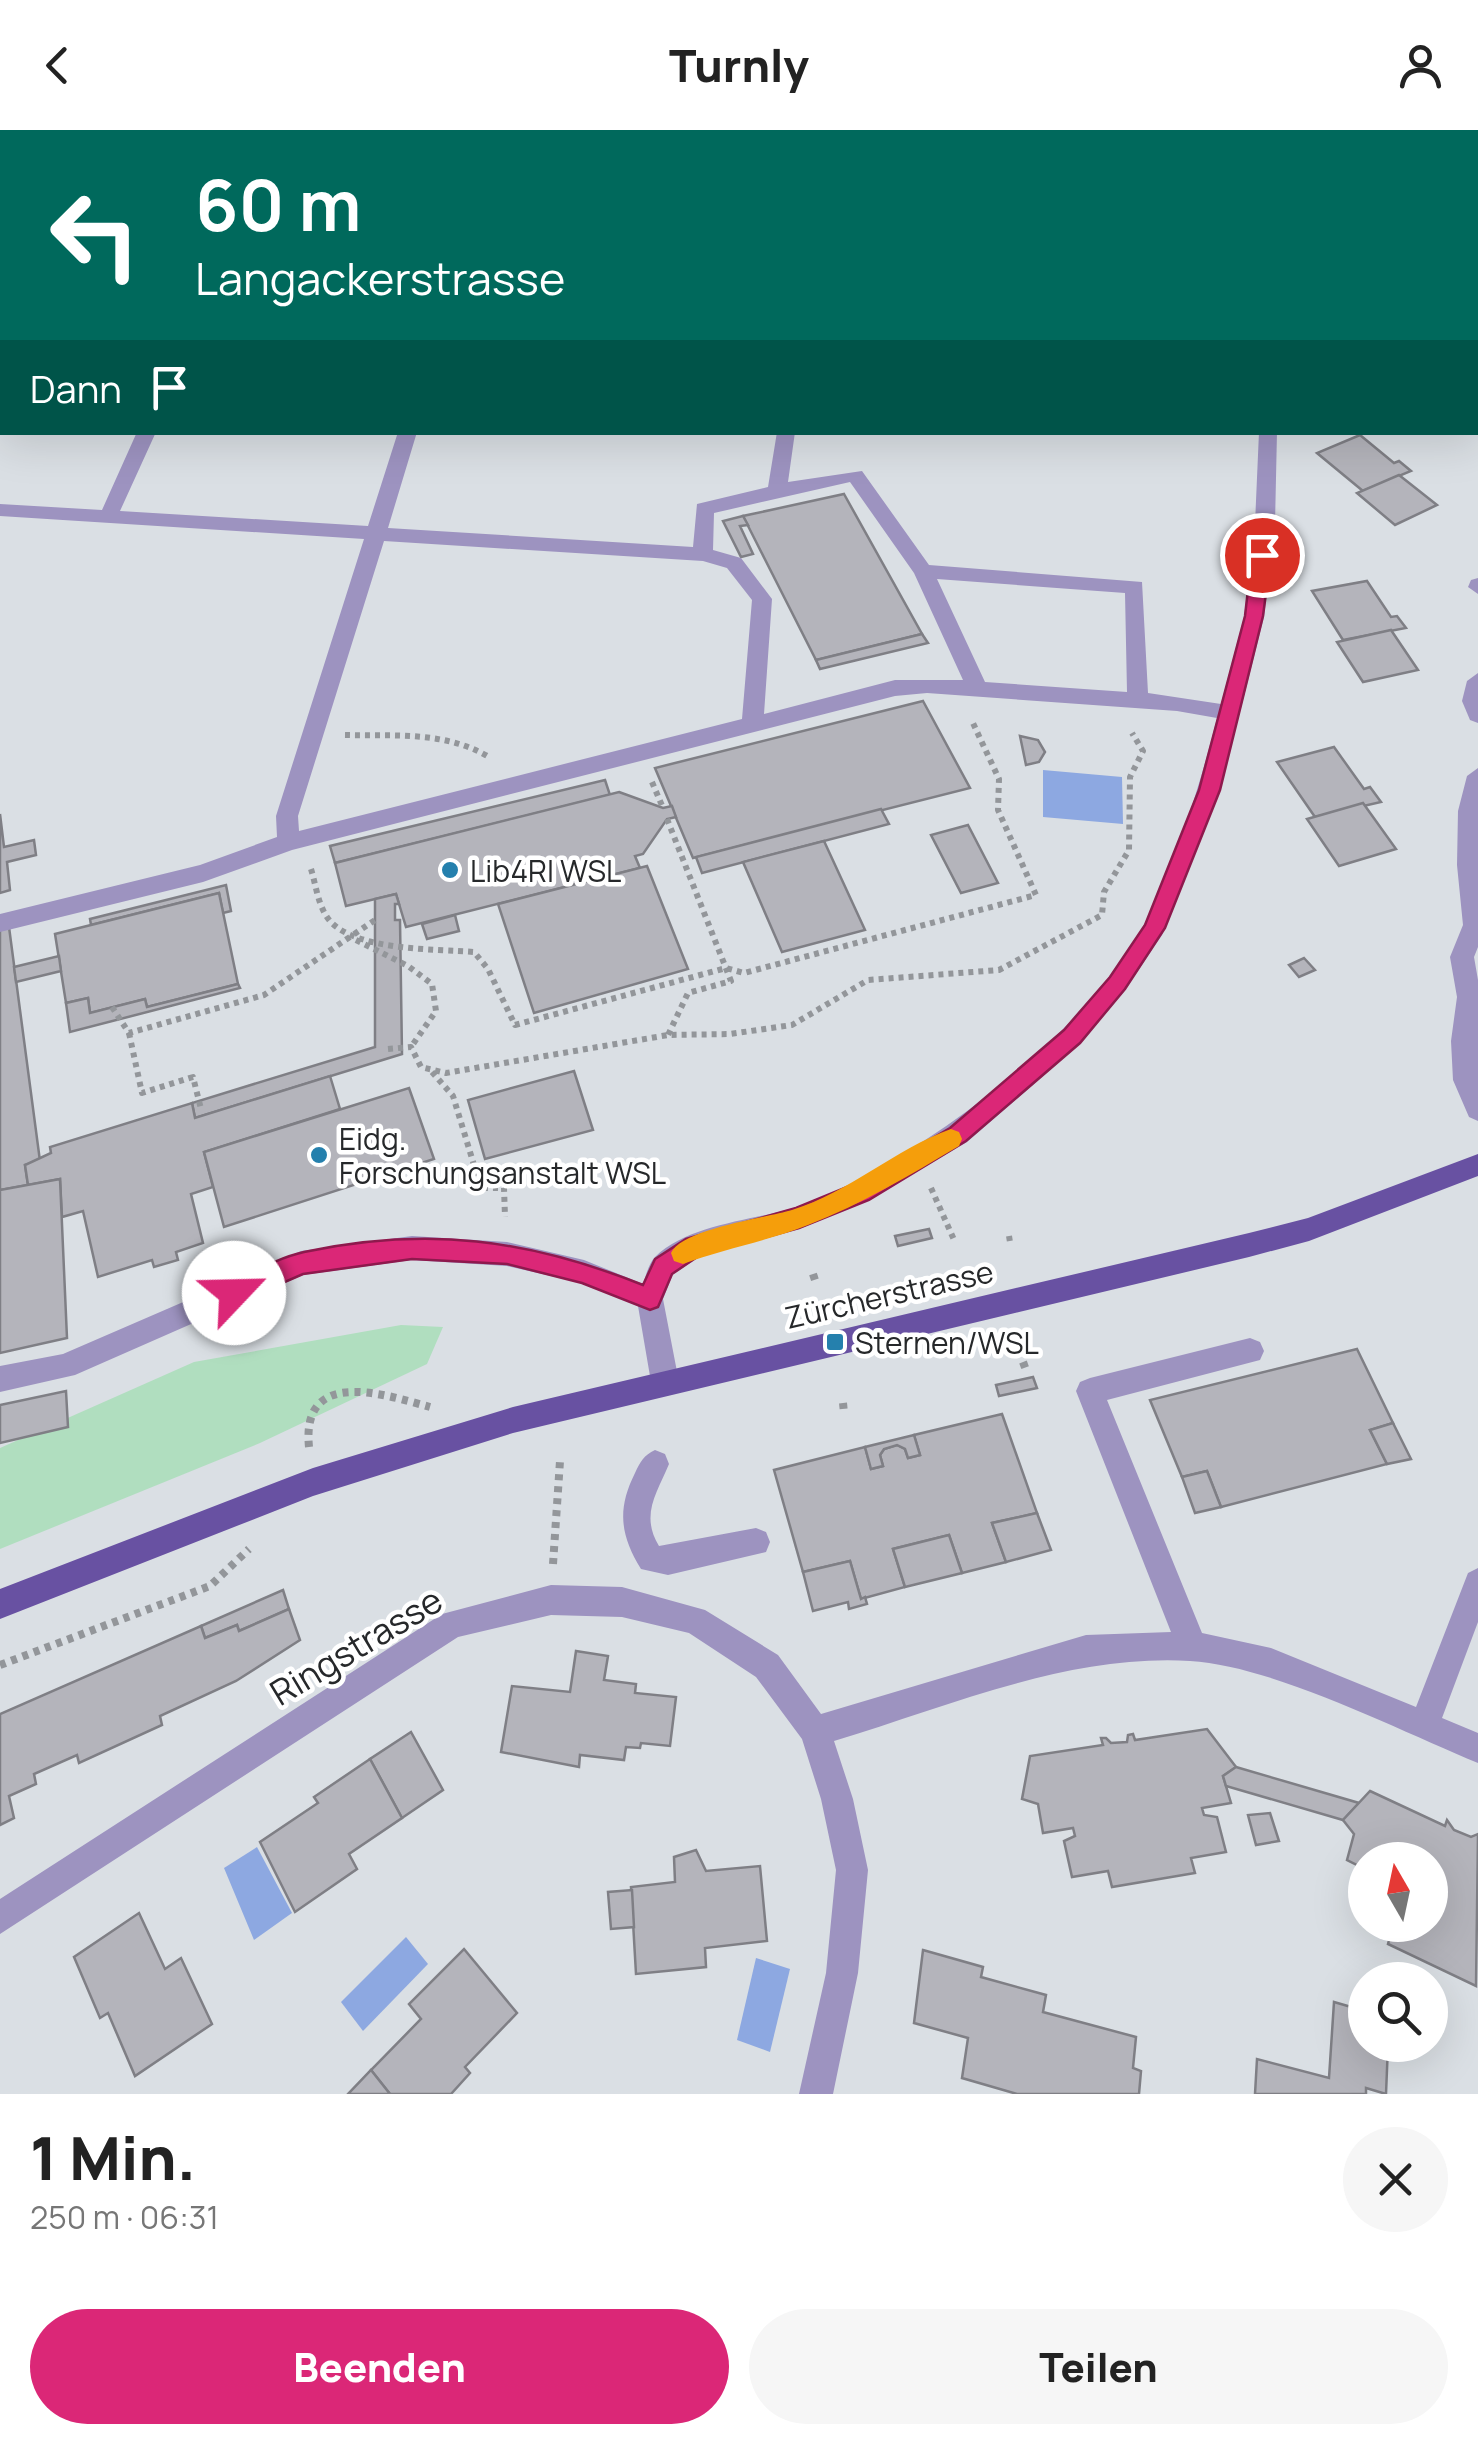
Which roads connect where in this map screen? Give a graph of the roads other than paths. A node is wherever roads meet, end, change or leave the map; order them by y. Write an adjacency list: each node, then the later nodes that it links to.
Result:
1 (146, 435): 7 (street)
2 (407, 435): 8 (street)
3 (786, 435): 5 (street)
4 (1268, 435): 14 (street)
5 (777, 491): 9 (street); 10 (street)
6 (0, 510): 7 (street)
7 (108, 518): 8 (street)
8 (375, 536): 9 (street); 18 (street)
9 (703, 554): 16 (street)
10 (923, 571): 12 (street); 13 (street)
11 (1478, 681): 15 (street)
12 (967, 688): 13 (street); 16 (street)
13 (1138, 701): 14 (street)
14 (1230, 714): 22 (street)
15 (1478, 715)
16 (752, 725): 18 (street)
17 (1478, 776): 20 (street)
18 (295, 841): 19 (street)
19 (0, 922)
20 (1478, 1110)
21 (1478, 1165): 25 (main road, Zürcherstrasse)
22 (650, 1299): 24 (street); 25 (street)
23 (1250, 1351): 30 (street)
24 (0, 1379)
25 (665, 1382): 29 (main road, Zürcherstrasse)
26 (655, 1464): 27 (street)
27 (756, 1542)
28 (1478, 1583): 31 (street)
29 (0, 1604)
30 (1192, 1646): 31 (street); 32 (street)
31 (1424, 1725): 33 (street)
32 (814, 1731): 34 (street, Ringstrasse); 35 (street, Ringstrasse)
33 (1478, 1748)
34 (0, 1918)
35 (816, 2094)

